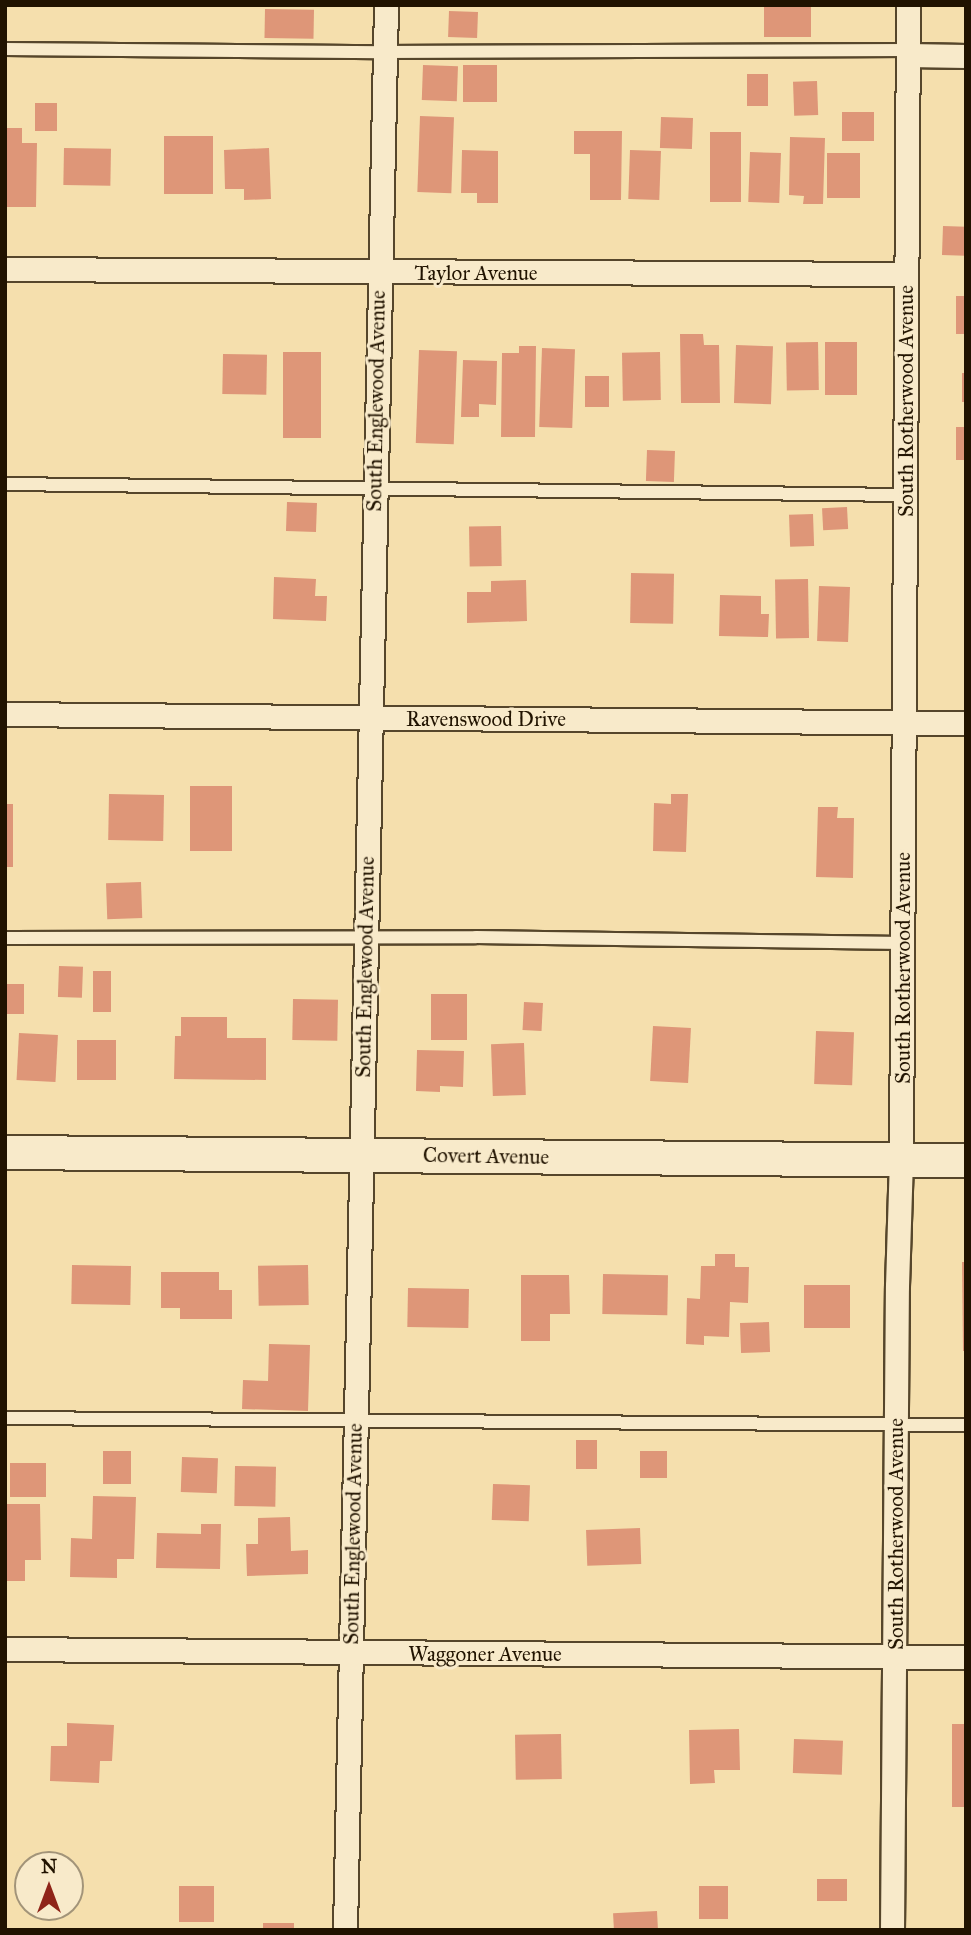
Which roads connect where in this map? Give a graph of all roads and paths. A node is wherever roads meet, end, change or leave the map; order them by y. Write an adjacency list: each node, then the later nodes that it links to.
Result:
1 (386, 5): 4 (street, South Englewood Avenue)
2 (908, 5): 5 (street, South Rotherwood Avenue)
3 (5, 49): 4 (lane)
4 (383, 52): 5 (lane); 8 (street, South Englewood Avenue)
5 (908, 53): 6 (street); 9 (street, South Rotherwood Avenue)
6 (966, 56)
7 (5, 268): 8 (street, Taylor Avenue)
8 (378, 273): 9 (street, Taylor Avenue); 11 (street, South Englewood Avenue)
9 (906, 274): 12 (street, South Rotherwood Avenue)
10 (5, 484): 11 (lane)
11 (374, 488): 12 (lane); 14 (street, South Englewood Avenue)
12 (906, 495): 15 (street, South Rotherwood Avenue)
13 (5, 714): 14 (street, Ravenswood Drive)
14 (371, 718): 15 (street, Ravenswood Drive); 17 (street, South Englewood Avenue)
15 (904, 721): 16 (street, Ravenswood Drive); 19 (street, South Rotherwood Avenue)
16 (966, 723)
17 (366, 937): 18 (lane); 19 (lane); 21 (street, South Englewood Avenue)
18 (5, 938)
19 (903, 943): 22 (street, South Rotherwood Avenue)
20 (5, 1152): 21 (main road, Covert Avenue)
21 (361, 1155): 22 (main road, Covert Avenue); 25 (street, South Englewood Avenue)
22 (901, 1160): 23 (main road, Covert Avenue); 26 (street, South Rotherwood Avenue)
23 (966, 1160)
24 (5, 1418): 25 (lane)
25 (356, 1421): 26 (lane); 29 (street, South Englewood Avenue)
26 (896, 1425): 27 (lane); 30 (street, South Rotherwood Avenue)
27 (966, 1425)
28 (5, 1649): 29 (street, Waggoner Avenue)
29 (351, 1653): 30 (street, Waggoner Avenue); 32 (street, South Englewood Avenue)
30 (896, 1657): 31 (street, Waggoner Avenue); 33 (street, South Rotherwood Avenue)
31 (966, 1657)
32 (345, 1930)
33 (892, 1930)

